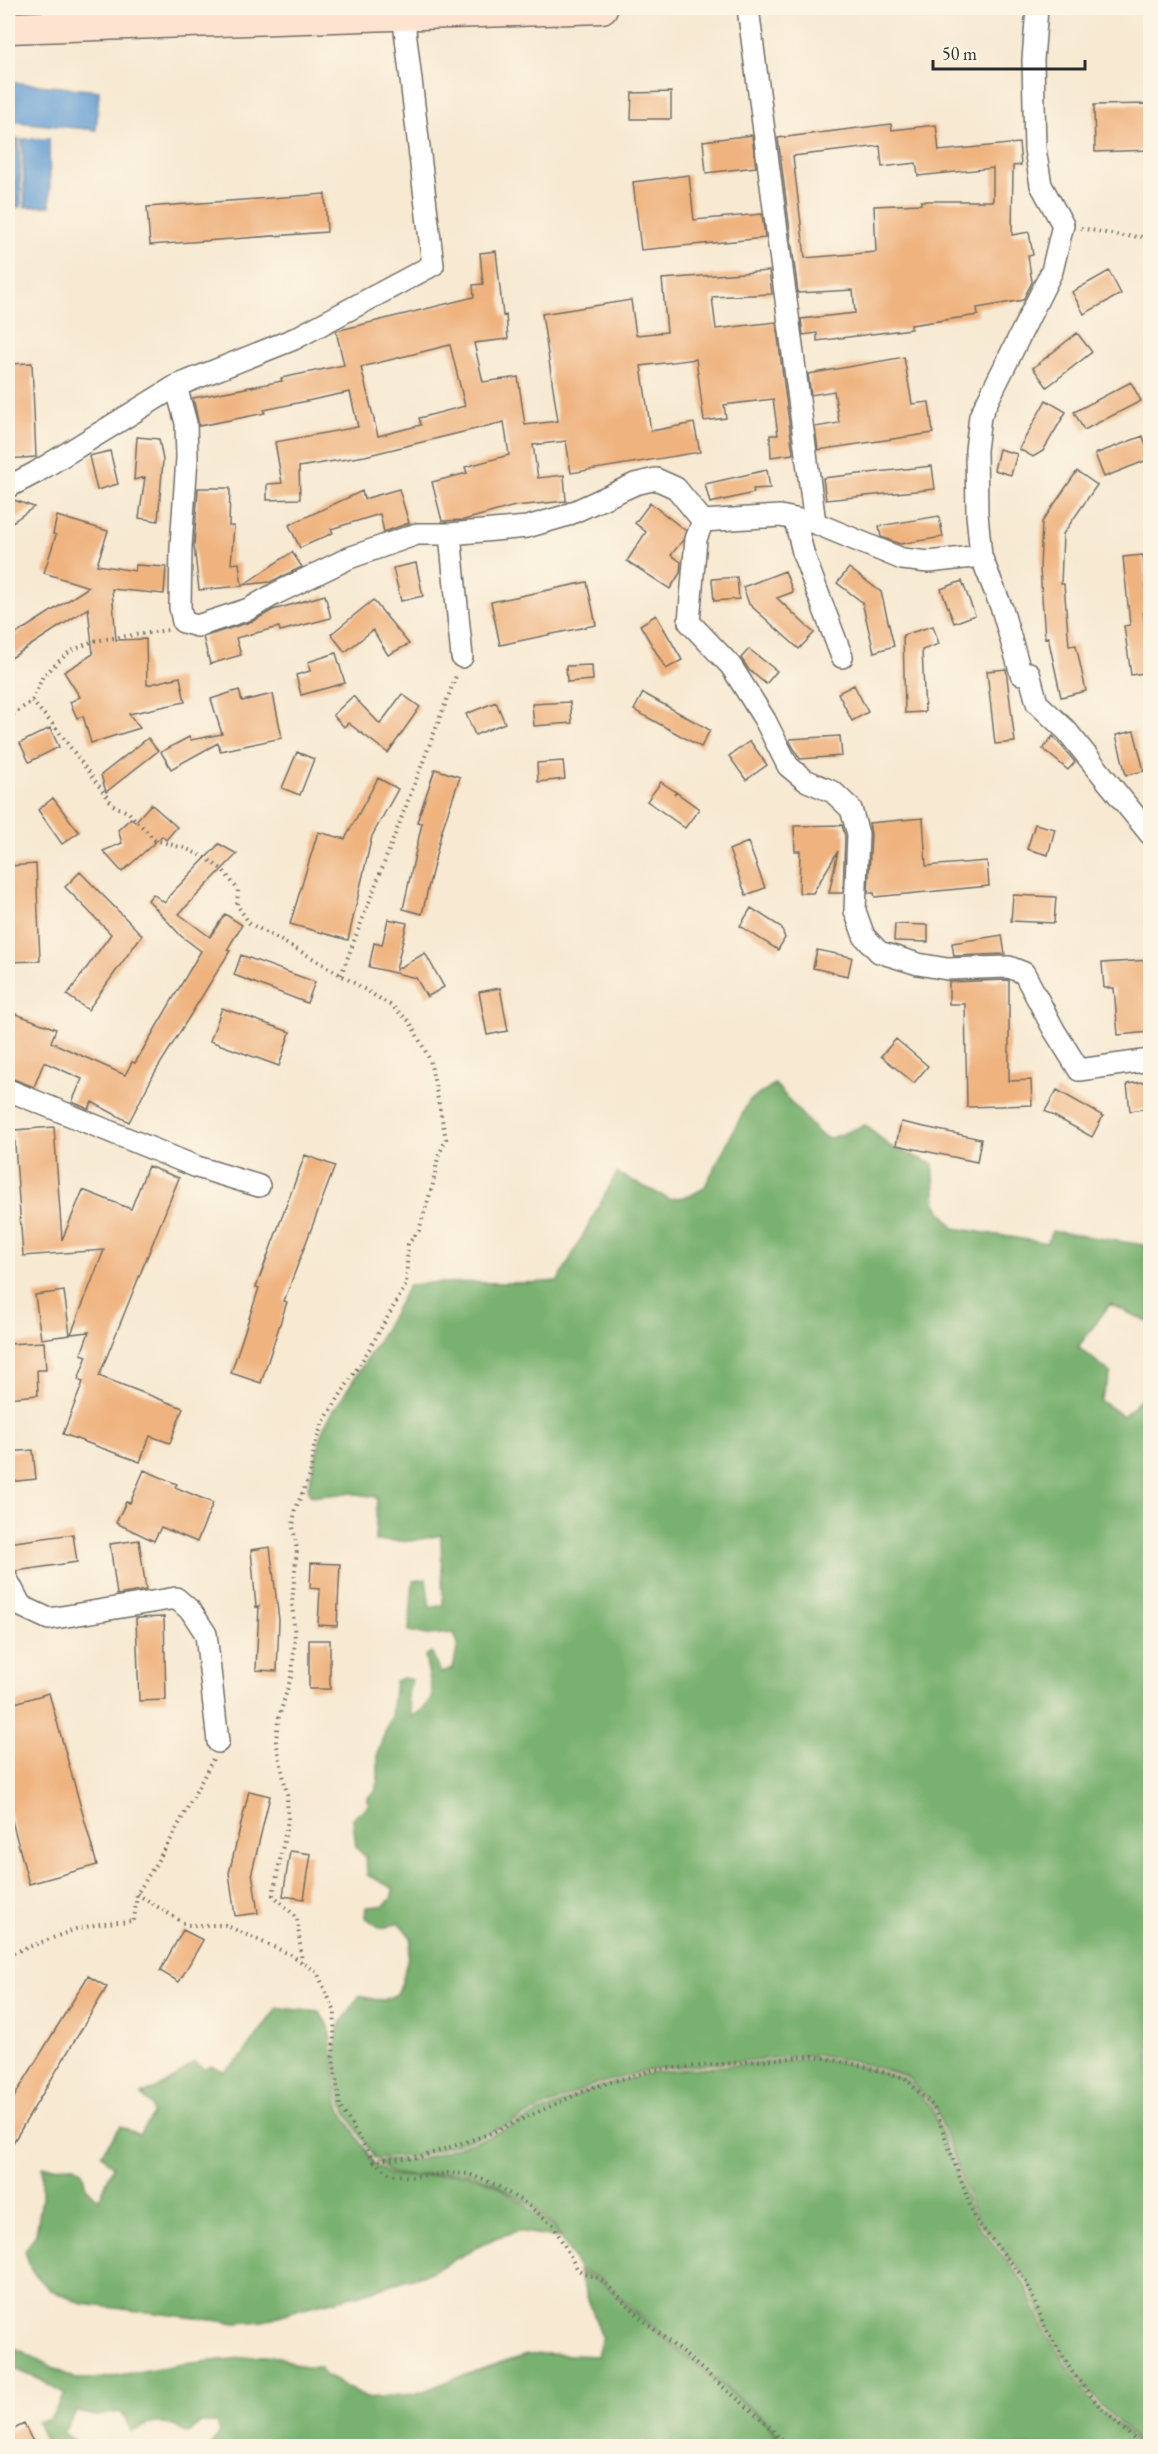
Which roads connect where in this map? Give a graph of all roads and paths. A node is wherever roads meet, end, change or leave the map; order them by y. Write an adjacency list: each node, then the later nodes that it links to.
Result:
1 (602, 8): 4 (main road)
2 (748, 8): 11 (street)
3 (1037, 8): 6 (street)
4 (403, 14): 5 (main road); 8 (street)
5 (8, 28)
6 (1063, 225): 7 (path); 13 (street)
7 (1150, 237)
8 (176, 386): 9 (street); 14 (street)
9 (8, 487)
10 (703, 521): 11 (street); 12 (street); 21 (street)
11 (805, 521): 13 (street); 16 (street)
12 (450, 534): 14 (street); 15 (street)
13 (981, 556): 19 (street)
14 (197, 626): 17 (path)
15 (462, 657): 20 (path)
16 (842, 657)
17 (32, 701): 18 (path); 20 (path)
18 (8, 718)
19 (1150, 834)
20 (341, 975): 28 (path)
21 (1150, 1059)
22 (8, 1090): 23 (street)
23 (260, 1186)
24 (8, 1581): 25 (street)
25 (218, 1742): 26 (path)
26 (137, 1894): 27 (path); 28 (path)
27 (8, 1955)
28 (302, 1962): 29 (path)
29 (373, 2160): 30 (path); 31 (path)
30 (787, 2446)
31 (1146, 2446)

